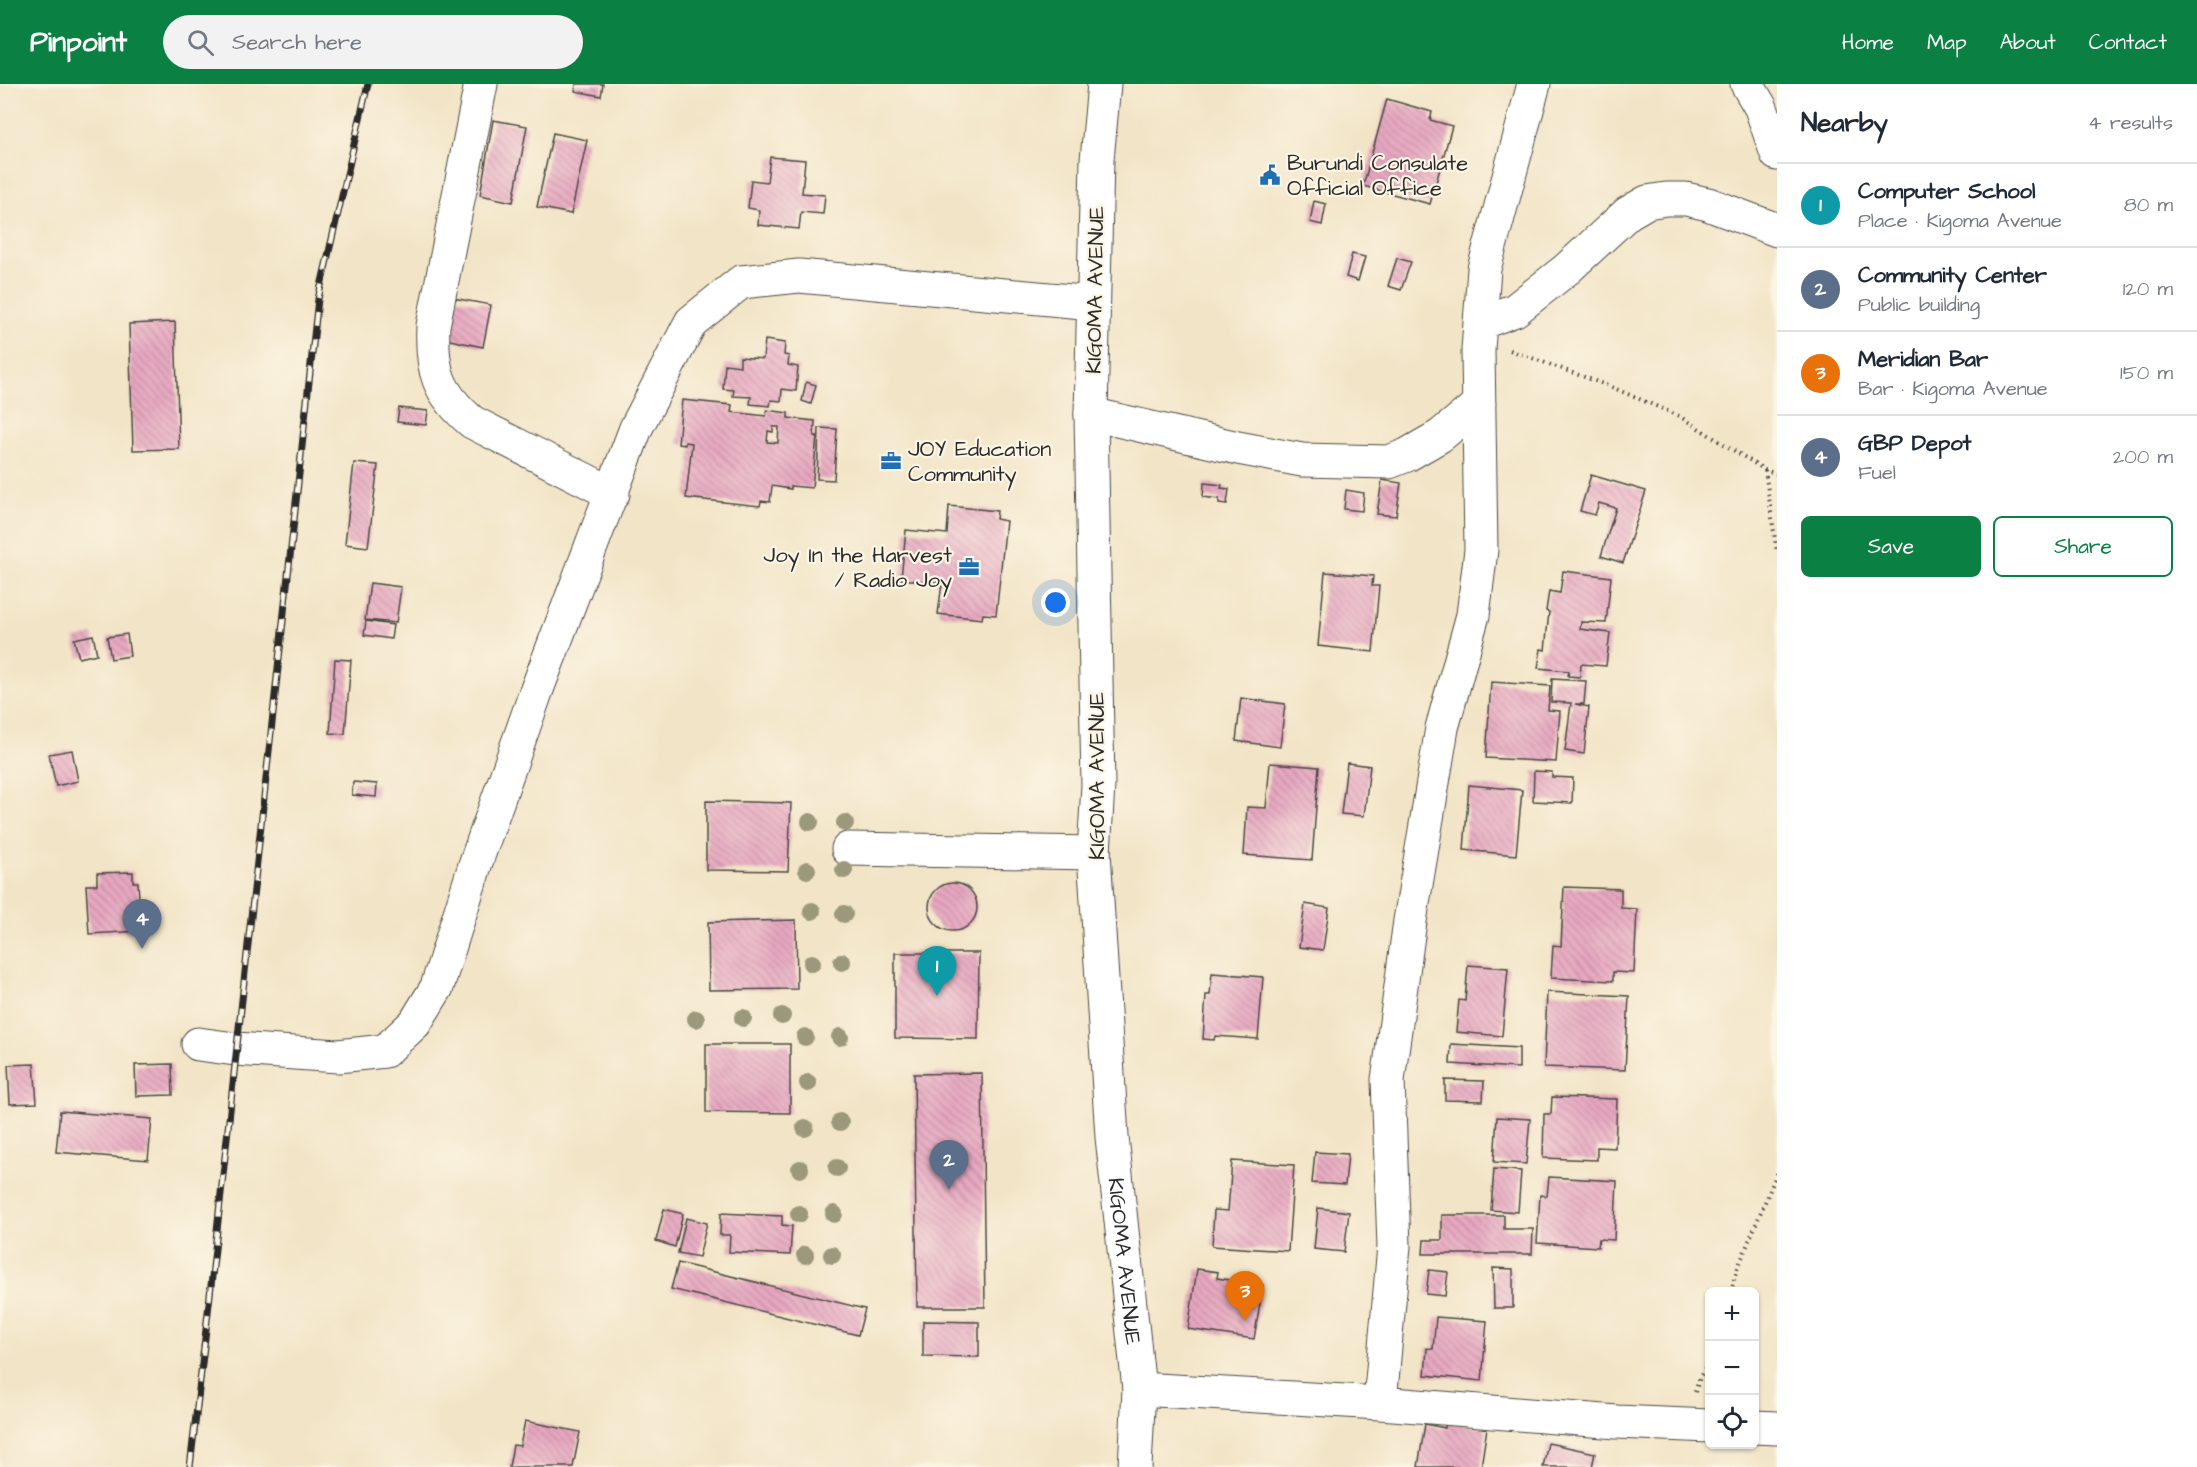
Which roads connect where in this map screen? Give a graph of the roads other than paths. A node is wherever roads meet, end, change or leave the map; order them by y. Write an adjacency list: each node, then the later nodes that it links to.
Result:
1 (481, 84): 11 (street)
2 (1104, 84): 7 (street, KIGOMA AVENUE)
3 (1534, 84): 8 (street)
4 (1747, 84): 5 (street)
5 (1777, 154)
6 (1777, 230): 8 (street)
7 (1093, 303): 10 (street, KIGOMA AVENUE); 11 (street)
8 (1480, 331): 9 (street)
9 (1479, 404): 10 (street); 16 (street)
10 (1091, 414): 13 (street, KIGOMA AVENUE)
11 (613, 494): 14 (street)
12 (848, 849): 13 (street)
13 (1094, 853): 15 (street, KIGOMA AVENUE)
14 (198, 1044)
15 (1139, 1389): 16 (street); 20 (street, KIGOMA AVENUE)
16 (1380, 1403): 17 (street)
17 (1705, 1426)
18 (1759, 1427): 19 (street)
19 (1777, 1428)
20 (1135, 1467)

